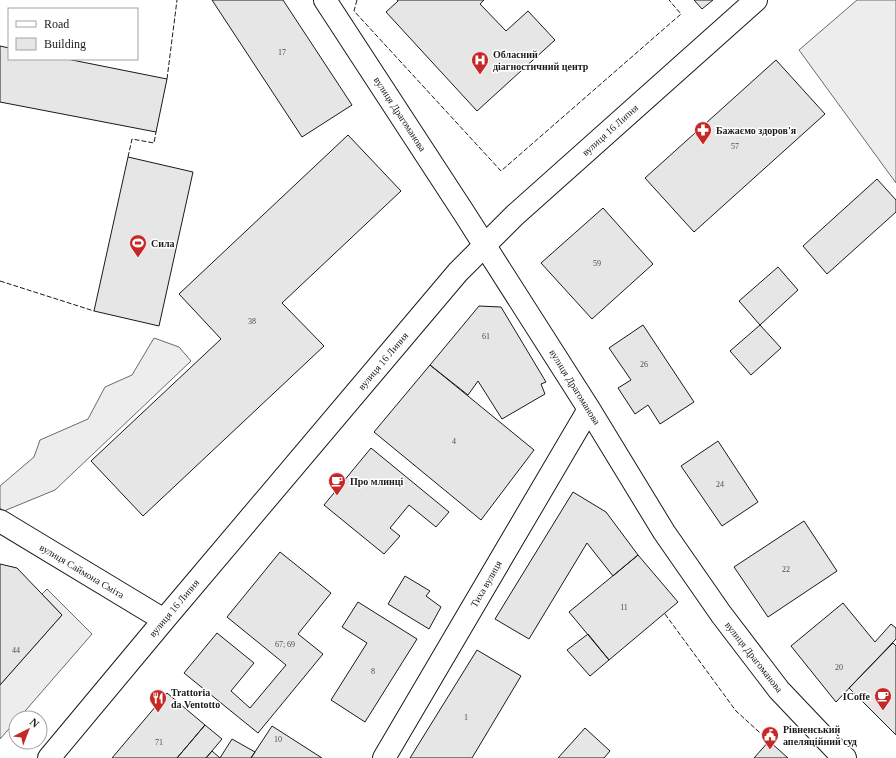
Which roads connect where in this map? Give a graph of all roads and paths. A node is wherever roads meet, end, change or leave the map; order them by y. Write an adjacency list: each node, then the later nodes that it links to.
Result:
1 (325, 0): 3 (street, вулиця Драгоманова)
2 (756, 0): 3 (street, вулиця 16 Липня)
3 (484, 245): 4 (street, вулиця Драгоманова); 6 (street, вулиця 16 Липня)
4 (589, 410): 8 (street, Тиха вулиця); 9 (street, вулиця Драгоманова)
5 (0, 521): 6 (street, вулиця Саймона Сміта)
6 (164, 620): 7 (street, вулиця 16 Липня)
7 (49, 758)
8 (384, 758)
9 (845, 758)

